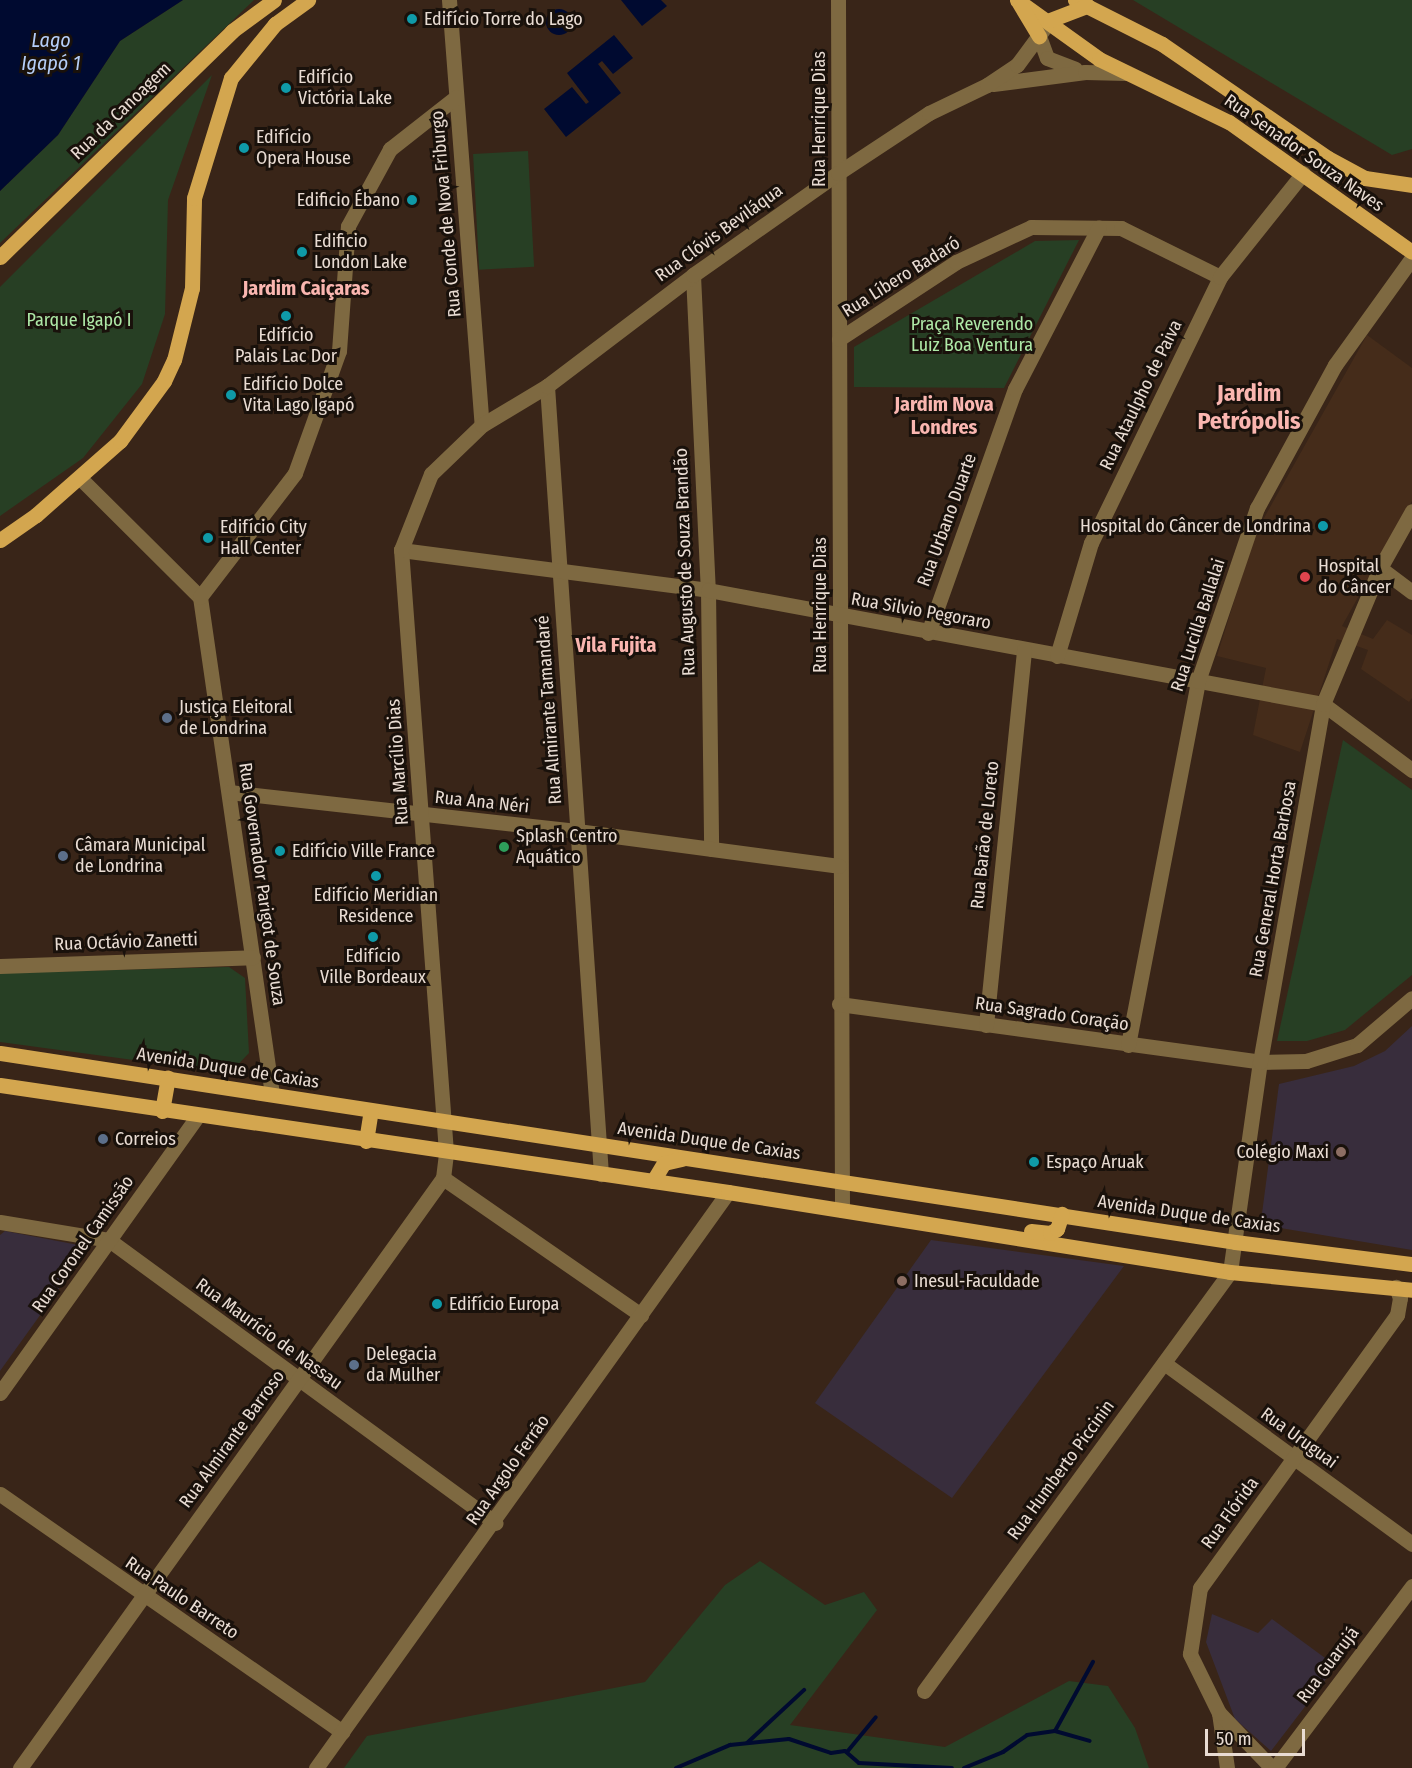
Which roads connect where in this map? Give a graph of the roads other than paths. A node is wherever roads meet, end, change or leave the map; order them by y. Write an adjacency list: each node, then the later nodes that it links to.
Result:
1 (274, 0): 18 (main road, Rua da Canoagem)
2 (308, 0): 25 (main road)
3 (449, 0): 12 (street, Rua Conde de Nova Friburgo)
4 (838, 0): 13 (street, Rua Henrique Dias)
5 (1017, 0): 7 (main road, Rua Senador Souza Naves); 8 (main road)
6 (1081, 3): 7 (main road); 15 (main road)
7 (1050, 20): 8 (street, Rua Clóvis Beviláqua); 10 (main road, Rua Senador Souza Naves)
8 (1039, 36): 9 (street); 11 (street, Rua Clóvis Beviláqua)
9 (1085, 72): 10 (street, Rua Clóvis Beviláqua); 11 (street, Rua Clóvis Beviláqua)
10 (1126, 73): 14 (main road, Rua Senador Souza Naves)
11 (987, 85): 13 (street, Rua Clóvis Beviláqua)
12 (456, 97): 24 (street, Rua Conde de Nova Friburgo); 33 (street)
13 (838, 173): 20 (street, Rua Clóvis Beviláqua); 22 (street, Rua Henrique Dias)
14 (1303, 173): 17 (main road, Rua Senador Souza Naves); 21 (street, Rua Ataulpho de Paiva)
15 (1412, 185)
16 (1099, 227): 21 (street, Rua Líbero Badaró); 22 (street, Rua Líbero Badaró); 35 (street, Rua Urbano Duarte)
17 (1412, 252)
18 (0, 257)
19 (1412, 258): 38 (street, Rua Lucilla Ballalai)
20 (693, 275): 23 (street, Rua Clóvis Beviláqua); 31 (street, Rua Augusto de Souza Brandão)
21 (1220, 277): 37 (street, Rua Ataulpho de Paiva)
22 (839, 339): 34 (street, Rua Henrique Dias)
23 (547, 386): 24 (street, Rua Clóvis Beviláqua); 30 (street, Rua Almirante Tamandaré)
24 (482, 425): 28 (street, Rua Marcílio Dias)
25 (80, 478): 27 (main road); 33 (street)
26 (1412, 511): 29 (street, Rua General Horta Barbosa)
27 (0, 540)
28 (401, 550): 30 (street, Rua Silvio Pegoraro); 42 (street, Rua Marcílio Dias)
29 (1380, 568): 32 (street); 39 (street, Rua General Horta Barbosa)
30 (559, 570): 31 (street, Rua Silvio Pegoraro); 43 (street, Rua Almirante Tamandaré)
31 (708, 590): 34 (street, Rua Silvio Pegoraro); 44 (street, Rua Augusto de Souza Brandão)
32 (1412, 592)
33 (200, 597): 41 (street, Rua Governador Parigot de Souza)
34 (840, 616): 35 (street, Rua Silvio Pegoraro); 45 (street, Rua Henrique Dias)
35 (928, 633): 36 (street, Rua Silvio Pegoraro)
36 (1024, 650): 37 (street, Rua Silvio Pegoraro); 50 (street, Rua Barão de Loreto)
37 (1057, 656): 38 (street, Rua Silvio Pegoraro)
38 (1198, 681): 39 (street, Rua Silvio Pegoraro); 51 (street, Rua Lucilla Ballalai)
39 (1323, 704): 40 (street, Rua Silvio Pegoraro); 53 (street, Rua General Horta Barbosa)
40 (1412, 770)
41 (229, 792): 42 (street, Rua Ana Néri); 46 (street, Rua Governador Parigot de Souza)
42 (421, 815): 43 (street, Rua Ana Néri); 60 (street, Rua Marcílio Dias)
43 (577, 831): 44 (street, Rua Ana Néri); 62 (street, Rua Almirante Tamandaré)
44 (711, 849): 45 (street, Rua Ana Néri)
45 (839, 866): 49 (street, Rua Henrique Dias)
46 (253, 957): 47 (street, Rua Octávio Zanetti); 56 (street, Rua Governador Parigot de Souza)
47 (0, 966)
48 (1412, 998): 53 (street, Rua Sagrado Coração)
49 (839, 1004): 50 (street, Rua Sagrado Coração); 67 (street, Rua Henrique Dias)
50 (986, 1024): 51 (street, Rua Sagrado Coração)
51 (1128, 1045): 53 (street, Rua Sagrado Coração)
52 (0, 1053): 54 (main road, Avenida Duque de Caxias)
53 (1260, 1062): 75 (street, Rua General Horta Barbosa)
54 (168, 1078): 56 (main road, Avenida Duque de Caxias); 57 (main road)
55 (0, 1085): 57 (main road)
56 (272, 1094): 58 (main road, Avenida Duque de Caxias)
57 (162, 1111): 59 (main road)
58 (371, 1111): 60 (main road, Avenida Duque de Caxias); 61 (main road)
59 (196, 1117): 61 (main road); 74 (street, Rua Coronel Camissão)
60 (443, 1123): 62 (main road, Avenida Duque de Caxias); 63 (street, Rua Almirante Barroso)
61 (366, 1141): 63 (main road)
62 (599, 1145): 64 (main road, Avenida Duque de Caxias); 65 (street, Rua Almirante Tamandaré)
63 (446, 1152): 65 (main road); 66 (street, Rua Almirante Barroso)
64 (697, 1159): 67 (main road, Avenida Duque de Caxias); 68 (main road)
65 (601, 1174): 68 (main road)
66 (443, 1178): 80 (street); 82 (street, Rua Almirante Barroso)
67 (840, 1180): 70 (street, Rua Henrique Dias); 71 (main road, Avenida Duque de Caxias)
68 (653, 1181): 69 (main road)
69 (728, 1192): 70 (main road); 80 (street, Rua Argolo Ferrão)
70 (842, 1210): 73 (main road)
71 (1062, 1214): 73 (main road); 75 (main road, Avenida Duque de Caxias)
72 (0, 1222): 74 (street, Rua Maurício de Nassau)
73 (977, 1231): 77 (main road)
74 (109, 1240): 82 (street, Rua Maurício de Nassau); 83 (street, Rua Coronel Camissão)
75 (1235, 1242): 76 (main road, Avenida Duque de Caxias); 77 (street, Rua General Horta Barbosa)
76 (1405, 1263): 78 (main road)
77 (1230, 1272): 78 (main road); 81 (street, Rua Humberto Piccinin)
78 (1396, 1287): 79 (main road); 84 (street, Rua Flórida)
79 (1412, 1290)
80 (641, 1315): 86 (street, Rua Argolo Ferrão)
81 (1164, 1363): 84 (street, Rua Uruguai); 90 (street, Rua Humberto Piccinin)
82 (299, 1381): 86 (street, Rua Maurício de Nassau); 89 (street, Rua Almirante Barroso)
83 (0, 1393)
84 (1295, 1458): 87 (street, Rua Uruguai); 91 (street, Rua Flórida)
85 (0, 1494): 89 (street, Rua Paulo Barreto)
86 (495, 1523): 92 (street, Rua Argolo Ferrão)
87 (1412, 1544)
88 (1412, 1586): 96 (street, Rua Guarujá)
89 (141, 1595): 92 (street, Rua Paulo Barreto); 93 (street, Rua Almirante Barroso)
90 (924, 1691)
91 (1219, 1713): 95 (street); 96 (street, Rua Flórida)
92 (343, 1732): 94 (street, Rua Argolo Ferrão)
93 (20, 1768)
94 (316, 1768)
95 (1227, 1768)
96 (1274, 1768)

